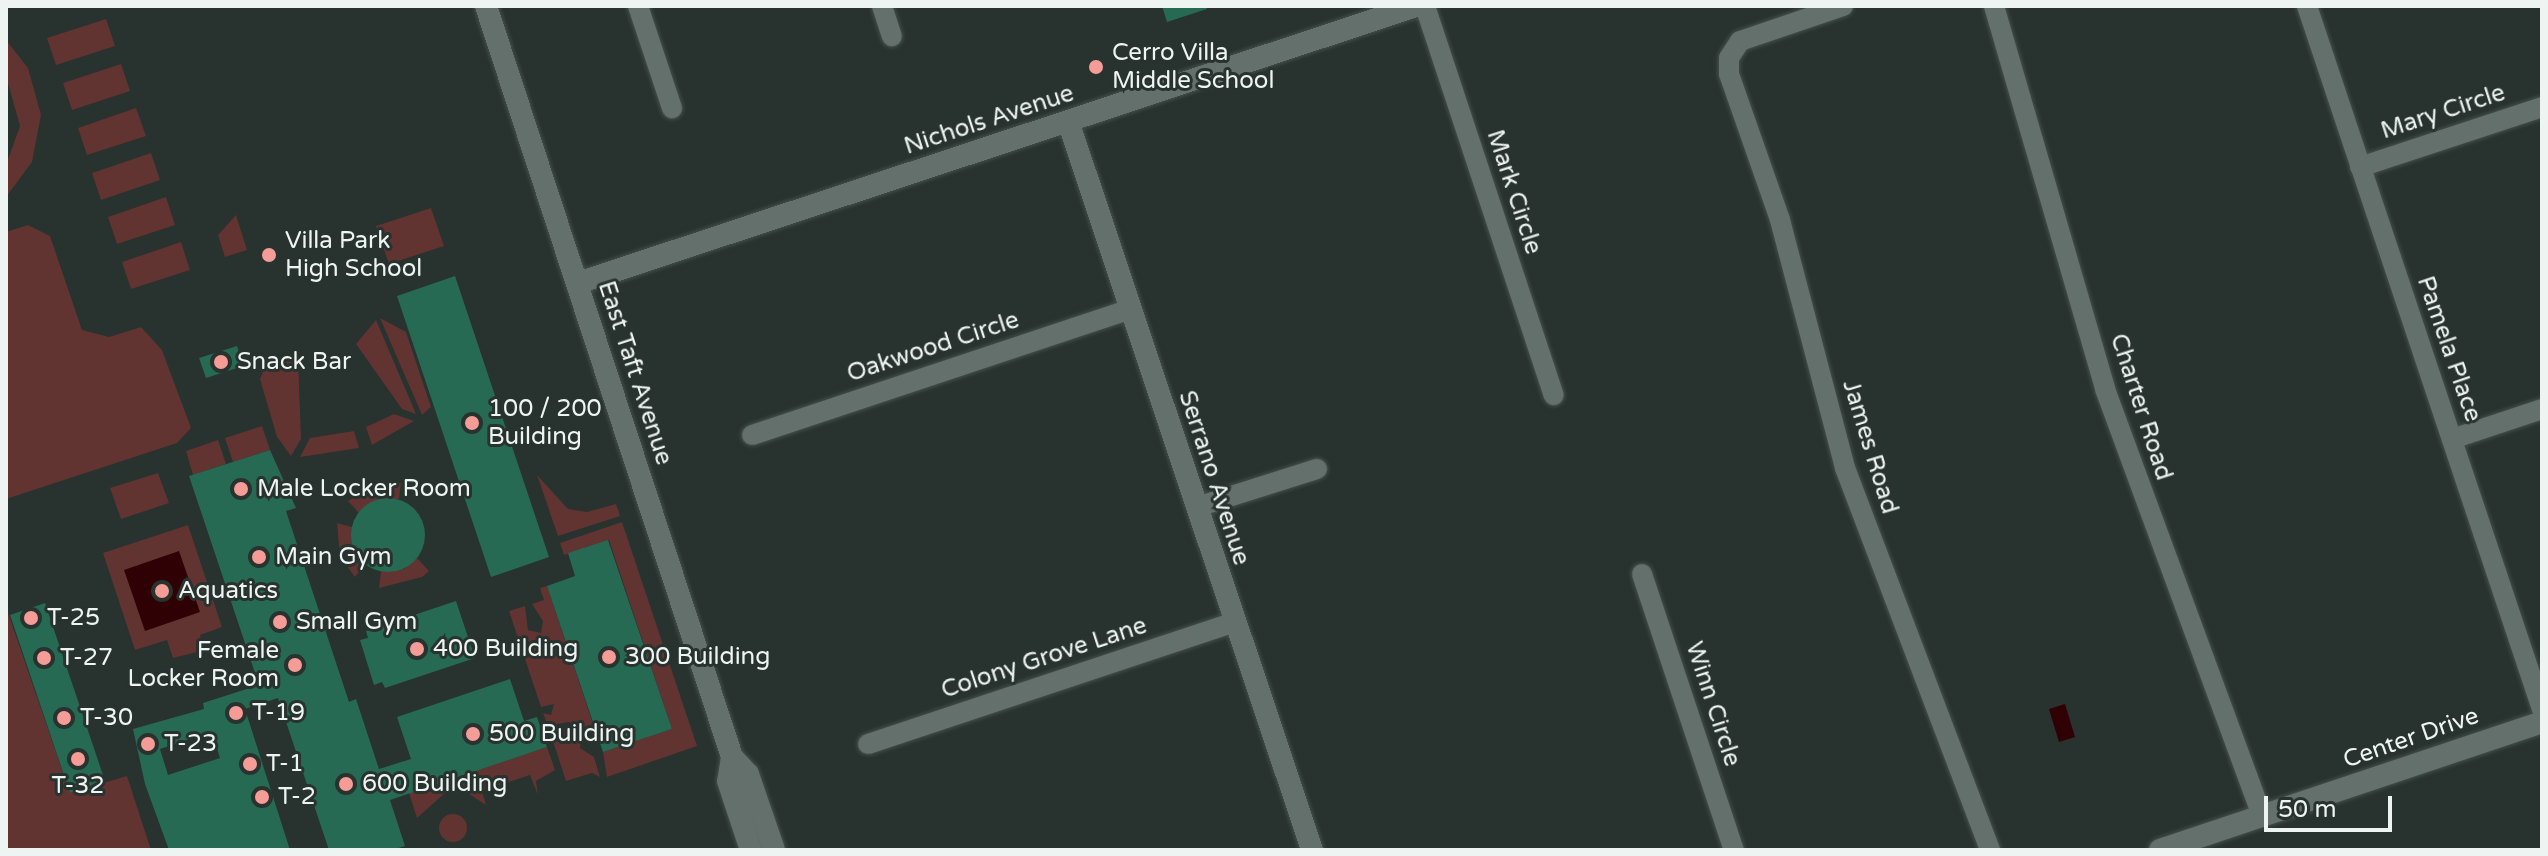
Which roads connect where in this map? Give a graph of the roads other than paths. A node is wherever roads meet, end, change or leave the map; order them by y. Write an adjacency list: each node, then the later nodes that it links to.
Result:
1 (486, 6): 14 (street, East Taft Avenue)
2 (638, 6): 11 (street)
3 (882, 6): 9 (street)
4 (1416, 6): 12 (street, Nichols Avenue)
5 (1425, 6): 16 (street, Mark Circle)
6 (1843, 6): 33 (street, James Road)
7 (1994, 6): 28 (street, Charter Road)
8 (2307, 6): 13 (street, Pamela Place)
9 (892, 36)
10 (2542, 107): 13 (street, Mary Circle)
11 (672, 108)
12 (1068, 121): 14 (street, Nichols Avenue); 15 (street, Serrano Avenue)
13 (2360, 167): 19 (street, Pamela Place)
14 (578, 283): 27 (street, East Taft Avenue)
15 (1130, 309): 18 (street, Oakwood Circle); 21 (street, Serrano Avenue)
16 (1554, 395)
17 (2542, 409): 19 (street)
18 (752, 435)
19 (2452, 439): 24 (street, Pamela Place)
20 (1317, 469): 21 (street)
21 (1197, 507): 23 (street, Serrano Avenue)
22 (1642, 574): 32 (street, Winn Circle)
23 (1235, 622): 26 (street, Colony Grove Lane); 31 (street, Serrano Avenue)
24 (2542, 709)
25 (2542, 722): 28 (street, Center Drive)
26 (868, 744)
27 (732, 757): 29 (street, East Taft Avenue); 30 (street, East Taft Avenue)
28 (2262, 816): 34 (street, Center Drive)
29 (751, 850)
30 (774, 850)
31 (1312, 850)
32 (1734, 850)
33 (1990, 850)
34 (2160, 850)

